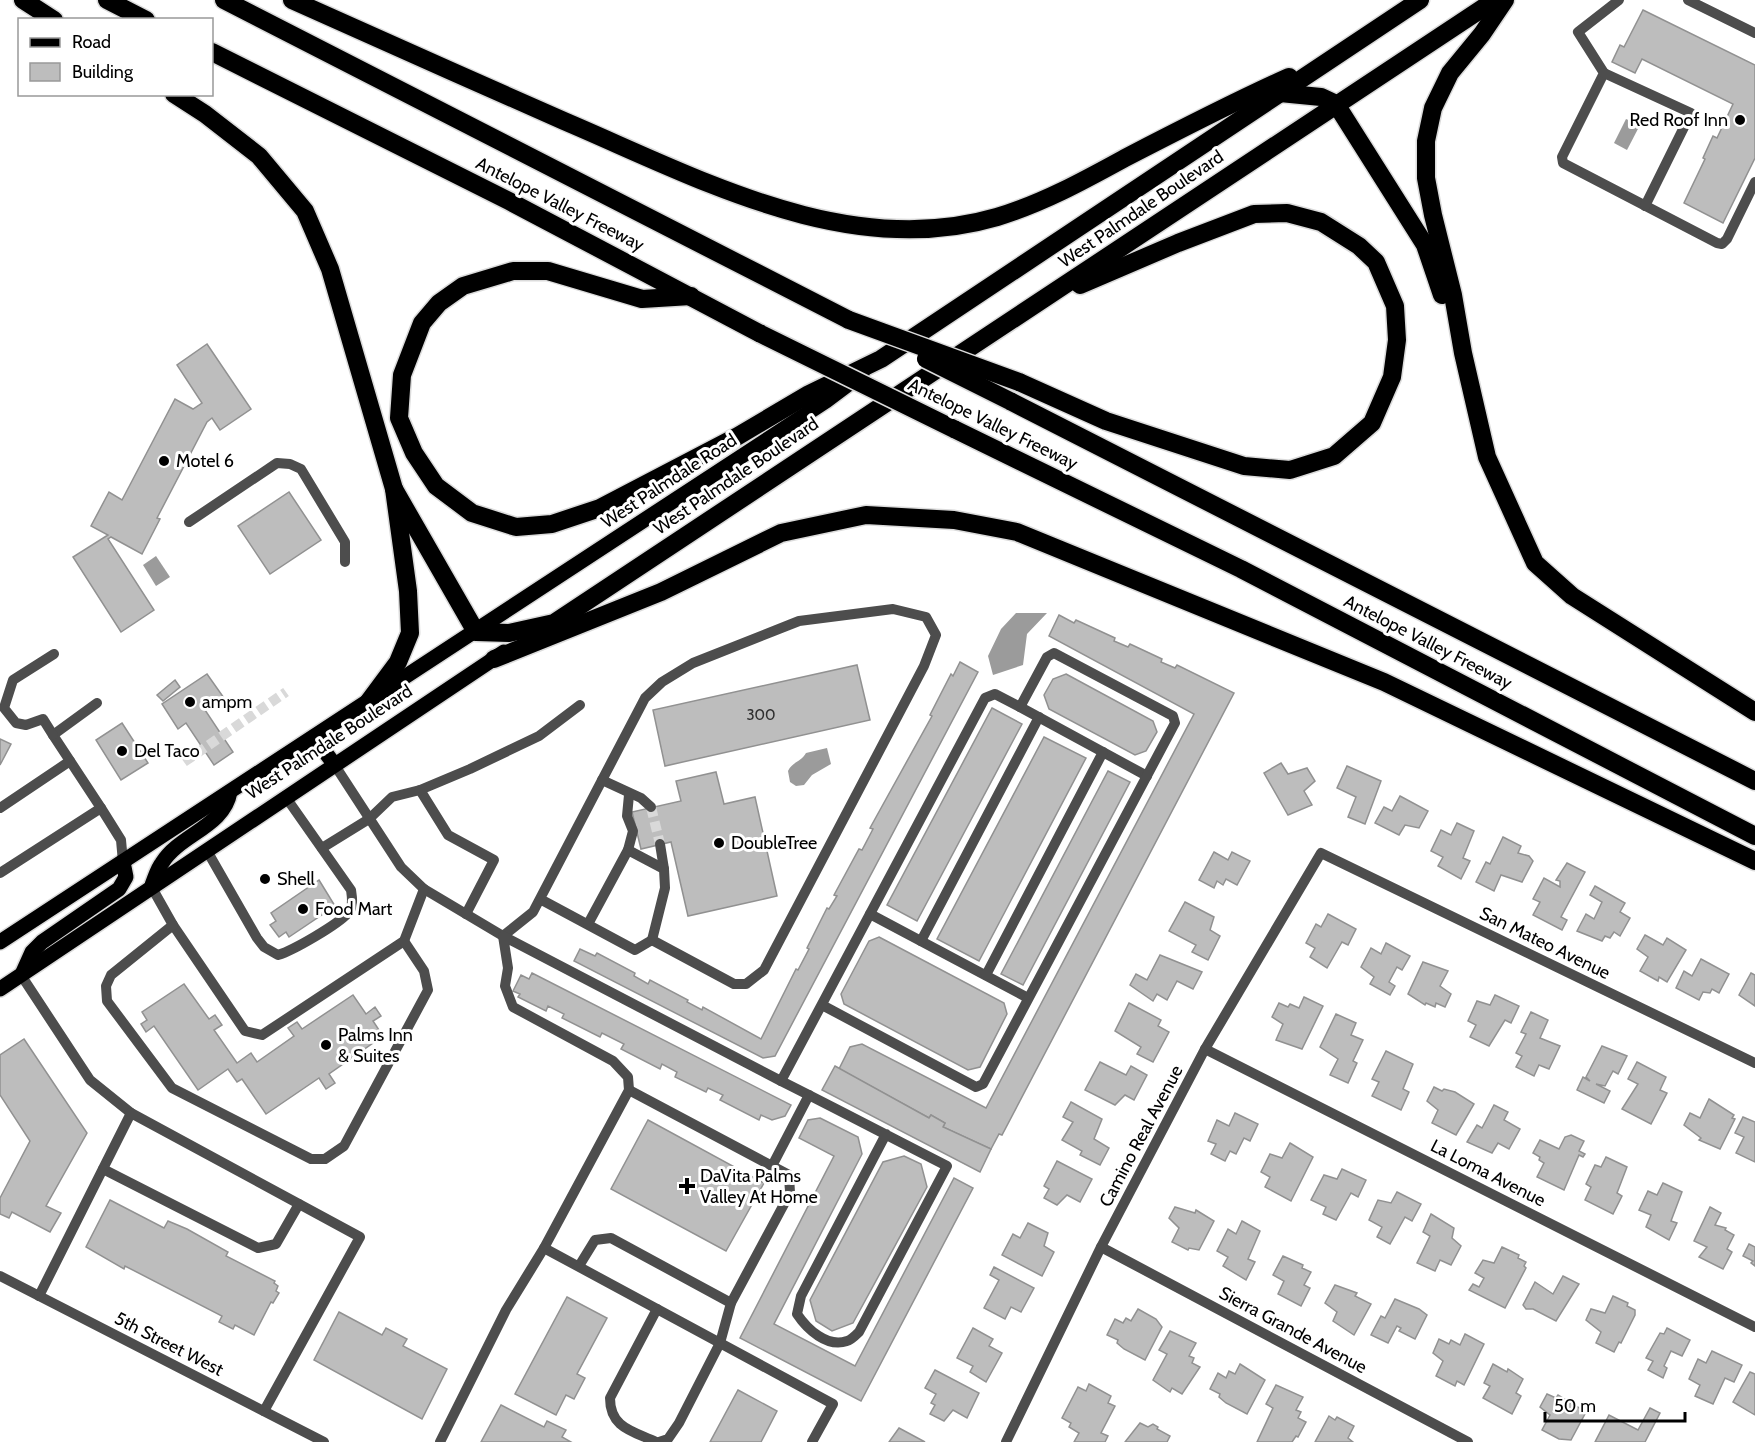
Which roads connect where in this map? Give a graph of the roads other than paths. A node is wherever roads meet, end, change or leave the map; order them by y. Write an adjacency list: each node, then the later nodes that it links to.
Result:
1 (23, 0): 10 (highway)
2 (107, 0): 11 (highway)
3 (224, 0): 23 (highway, Antelope Valley Freeway)
4 (292, 0): 14 (highway)
5 (1420, 0): 14 (highway, West Palmdale Boulevard)
6 (1495, 0): 18 (highway, West Palmdale Boulevard)
7 (1505, 0): 24 (highway)
8 (1619, 0): 15 (street)
9 (1688, 0): 12 (street)
10 (51, 18)
11 (142, 18)
12 (1755, 33)
13 (213, 53): 21 (highway, Antelope Valley Freeway)
14 (1332, 59): 16 (highway, West Palmdale Boulevard)
15 (1604, 73): 20 (street); 20 (street)
16 (1280, 93): 18 (highway); 25 (highway, West Palmdale Boulevard)
17 (177, 96): 26 (highway)
18 (1336, 104): 22 (highway, West Palmdale Boulevard); 24 (highway)
19 (1755, 182): 20 (street)
20 (1645, 206)
21 (691, 296): 25 (highway, West Palmdale Boulevard); 55 (highway, Antelope Valley Freeway, bridge)
22 (1037, 304): 23 (highway, bridge); 29 (highway, West Palmdale Boulevard)
23 (849, 320): 46 (highway, Antelope Valley Freeway, bridge)
24 (1463, 354): 37 (highway)
25 (881, 359): 30 (main road, West Palmdale Road)
26 (394, 489): 30 (highway); 33 (highway)
27 (189, 522): 28 (street)
28 (345, 562)
29 (554, 623): 30 (highway); 32 (main road, West Palmdale Boulevard)
30 (476, 632): 33 (main road, West Palmdale Boulevard)
31 (54, 654): 39 (street)
32 (494, 658): 43 (main road, West Palmdale Boulevard); 61 (highway)
33 (369, 701): 40 (main road, West Palmdale Boulevard)
34 (98, 703): 39 (street)
35 (580, 705): 47 (street)
36 (1020, 707): 38 (street); 44 (street); 69 (street)
37 (1755, 712)
38 (1039, 717): 41 (street); 75 (street)
39 (53, 735): 42 (street)
40 (314, 737): 43 (main road); 48 (main road, West Palmdale Boulevard)
41 (1103, 752): 44 (street); 78 (street)
42 (70, 761): 51 (street); 53 (street)
43 (334, 765): 50 (main road, West Palmdale Boulevard); 54 (street)
44 (1147, 776): 80 (street)
45 (602, 780): 49 (street); 67 (street); 73 (street)
46 (1755, 781)
47 (420, 790): 54 (street); 68 (street)
48 (230, 792): 62 (main road, West Palmdale Boulevard); 65 (main road)
49 (629, 795): 52 (street); 59 (street)
50 (285, 796): 57 (main road, West Palmdale Boulevard); 58 (street)
51 (101, 807): 62 (street); 64 (street)
52 (651, 807)
53 (0, 808)
54 (369, 819): 58 (street); 66 (street)
55 (1755, 836)
56 (660, 844): 63 (street)
57 (206, 849): 58 (street); 65 (main road, West Palmdale Boulevard)
58 (322, 849)
59 (628, 850): 63 (street); 70 (street)
60 (1321, 853): 82 (street, Camino Real Avenue); 83 (street, San Mateo Avenue)
61 (1755, 861)
62 (123, 862): 76 (main road, West Palmdale Boulevard); 77 (main road)
63 (664, 869): 73 (street)
64 (0, 873)
65 (151, 886): 71 (street); 77 (main road, West Palmdale Boulevard)
66 (424, 889): 68 (street); 74 (street)
67 (540, 899): 70 (street); 72 (street)
68 (466, 914): 72 (street)
69 (870, 914): 75 (street); 81 (street)
70 (588, 924): 73 (street)
71 (173, 925): 74 (street); 74 (street)
72 (503, 936): 84 (street); 85 (street)
73 (652, 940)
74 (404, 941)
75 (921, 941): 78 (street)
76 (0, 942)
77 (21, 975): 79 (main road, West Palmdale Boulevard); 87 (street)
78 (986, 975): 80 (street)
79 (0, 988)
80 (1028, 998): 81 (street)
81 (822, 1005): 84 (street)
82 (1205, 1049): 92 (street, Camino Real Avenue); 99 (street, La Loma Avenue)
83 (1755, 1063)
84 (781, 1080): 86 (street)
85 (629, 1090): 89 (street); 93 (street)
86 (809, 1095): 88 (street); 89 (street)
87 (131, 1113): 90 (street); 91 (street)
88 (886, 1134): 88 (street)
89 (772, 1166): 97 (street)
90 (103, 1169): 91 (street); 96 (street)
91 (299, 1204): 101 (street)
92 (1101, 1247): 106 (street, Camino Real Avenue); 107 (street, Sierra Grande Avenue)
93 (544, 1248): 94 (street); 103 (street)
94 (579, 1266): 97 (street); 98 (street)
95 (0, 1276): 96 (street, 5th Street West)
96 (39, 1296): 101 (street, 5th Street West)
97 (731, 1304): 100 (street)
98 (657, 1309): 100 (street); 104 (street)
99 (1755, 1327)
100 (720, 1343): 104 (street); 105 (street)
101 (264, 1411): 102 (street, 5th Street West)
102 (324, 1442)
103 (440, 1442)
104 (658, 1442)
105 (812, 1442)
106 (1006, 1442)
107 (1468, 1442)

